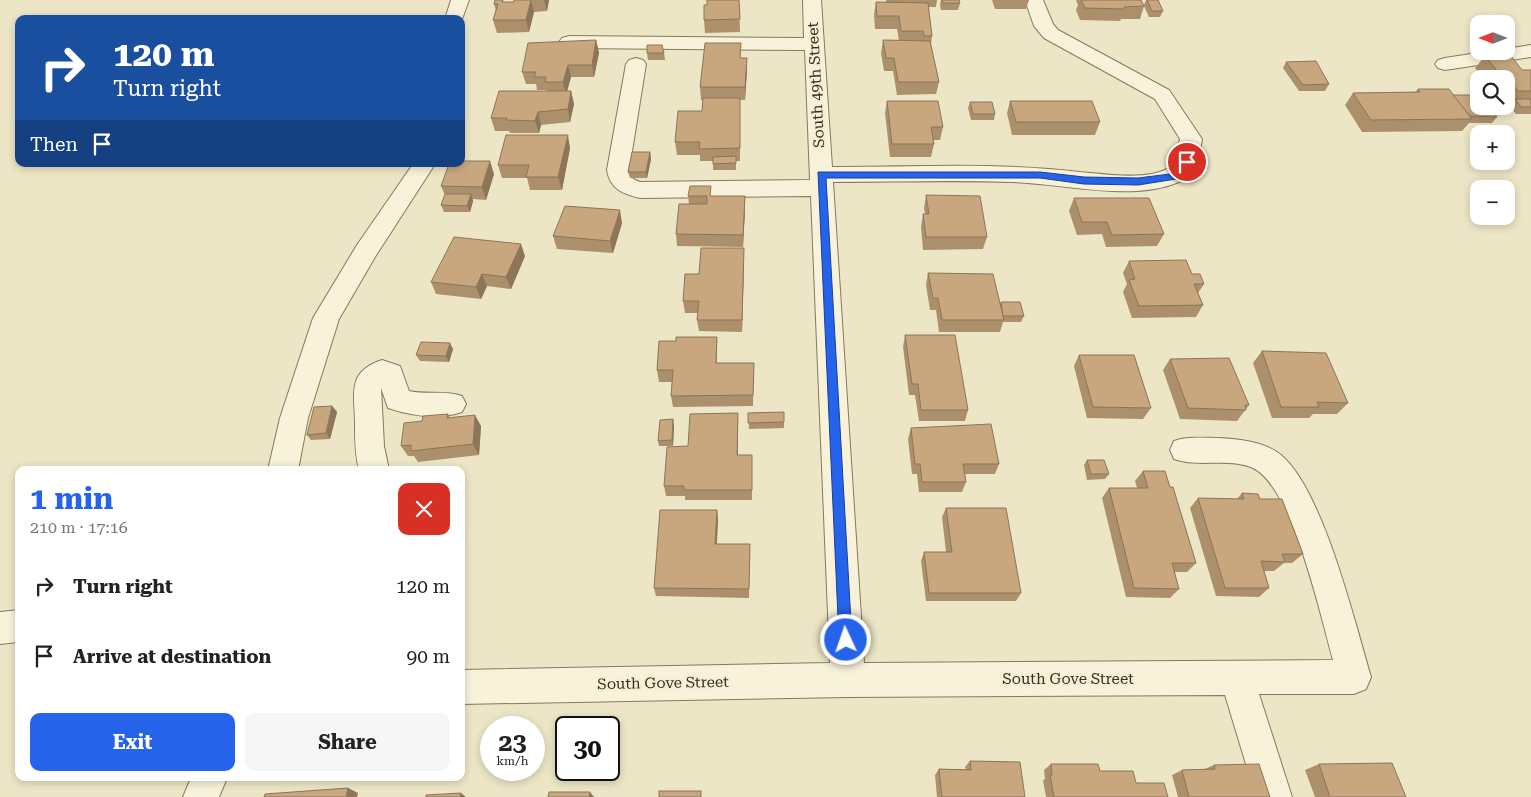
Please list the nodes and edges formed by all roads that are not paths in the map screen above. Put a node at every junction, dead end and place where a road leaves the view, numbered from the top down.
1 (460, 0) edge
2 (812, 0) edge
3 (1034, 0) edge
4 (455, 15) edge
5 (569, 42) edge
6 (814, 44) junction
7 (1531, 51) edge
8 (636, 64) dead end
9 (1445, 64) dead end
10 (422, 167) edge
11 (821, 181) junction
12 (452, 404) dead end
13 (1184, 450) dead end
14 (284, 466) edge
15 (373, 466) edge
16 (15, 626) edge
17 (0, 628) edge
18 (1236, 678) junction
19 (848, 680) junction
20 (465, 688) edge
21 (208, 781) edge
22 (201, 797) edge
23 (1274, 797) edge

1 - 4 street
2 - 6 street, South 49th Street
3 - 11 street
5 - 6 street
6 - 11 street, South 49th Street
7 - 9 street
8 - 11 street
10 - 14 street
11 - 19 street, South 49th Street
12 - 15 street
13 - 18 street, South Gove Street
16 - 17 street
18 - 19 street, South Gove Street
18 - 23 street
19 - 20 street, South Gove Street
21 - 22 street

